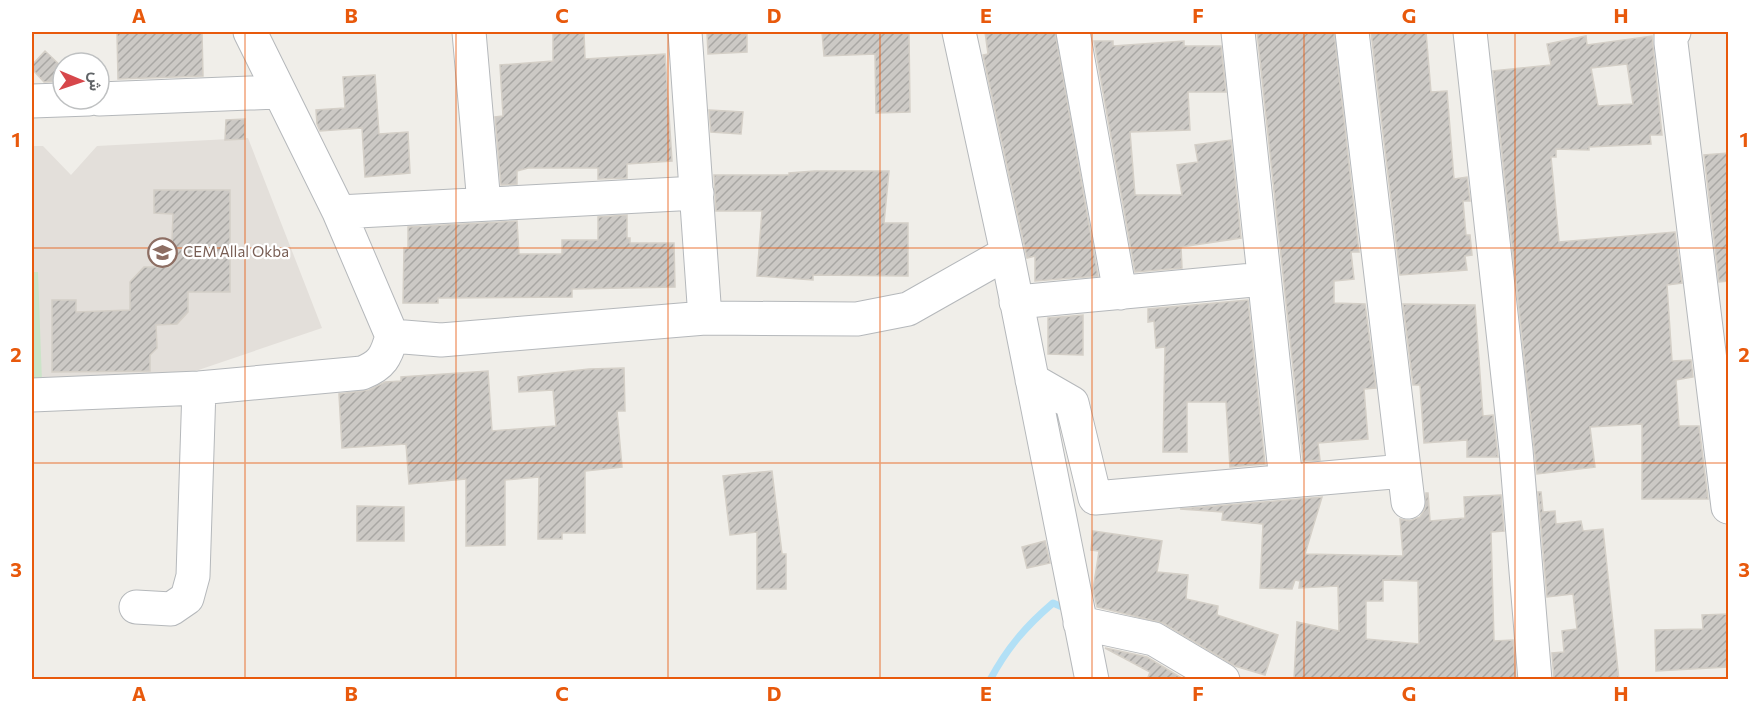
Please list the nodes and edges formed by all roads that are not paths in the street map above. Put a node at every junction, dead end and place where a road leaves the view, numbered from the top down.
1 (250, 32) edge
2 (469, 32) edge
3 (685, 32) edge
4 (959, 32) edge
5 (1073, 32) edge
6 (1238, 32) edge
7 (1352, 32) edge
8 (1470, 32) edge
9 (1674, 32) edge
10 (278, 92) junction
11 (111, 99) edge
12 (51, 100) edge
13 (32, 101) edge
14 (697, 193) junction
15 (484, 204) junction
16 (339, 212) junction
17 (1007, 253) junction
18 (1264, 279) junction
19 (1120, 293) junction
20 (1016, 302) junction
21 (705, 318) junction
22 (392, 336) junction
23 (1032, 380) junction
24 (199, 388) junction
25 (32, 396) edge
26 (1286, 481) junction
27 (1728, 507) edge
28 (136, 608) dead end
29 (1080, 623) junction
30 (1092, 680) edge
31 (1224, 680) edge
32 (1535, 680) edge

1 - 10 street
2 - 15 street
3 - 14 street
4 - 17 street
5 - 19 street
6 - 18 street
7 - 26 street
8 - 32 street
9 - 27 street
10 - 11 street
10 - 16 street
12 - 13 street
14 - 15 street
14 - 21 street
15 - 16 street
16 - 22 street
17 - 20 street
17 - 21 street
18 - 19 street
18 - 26 street
19 - 20 street
20 - 23 street
21 - 22 street
22 - 24 street
23 - 26 street
23 - 29 street
24 - 25 street
24 - 28 street
29 - 30 street
29 - 31 street

